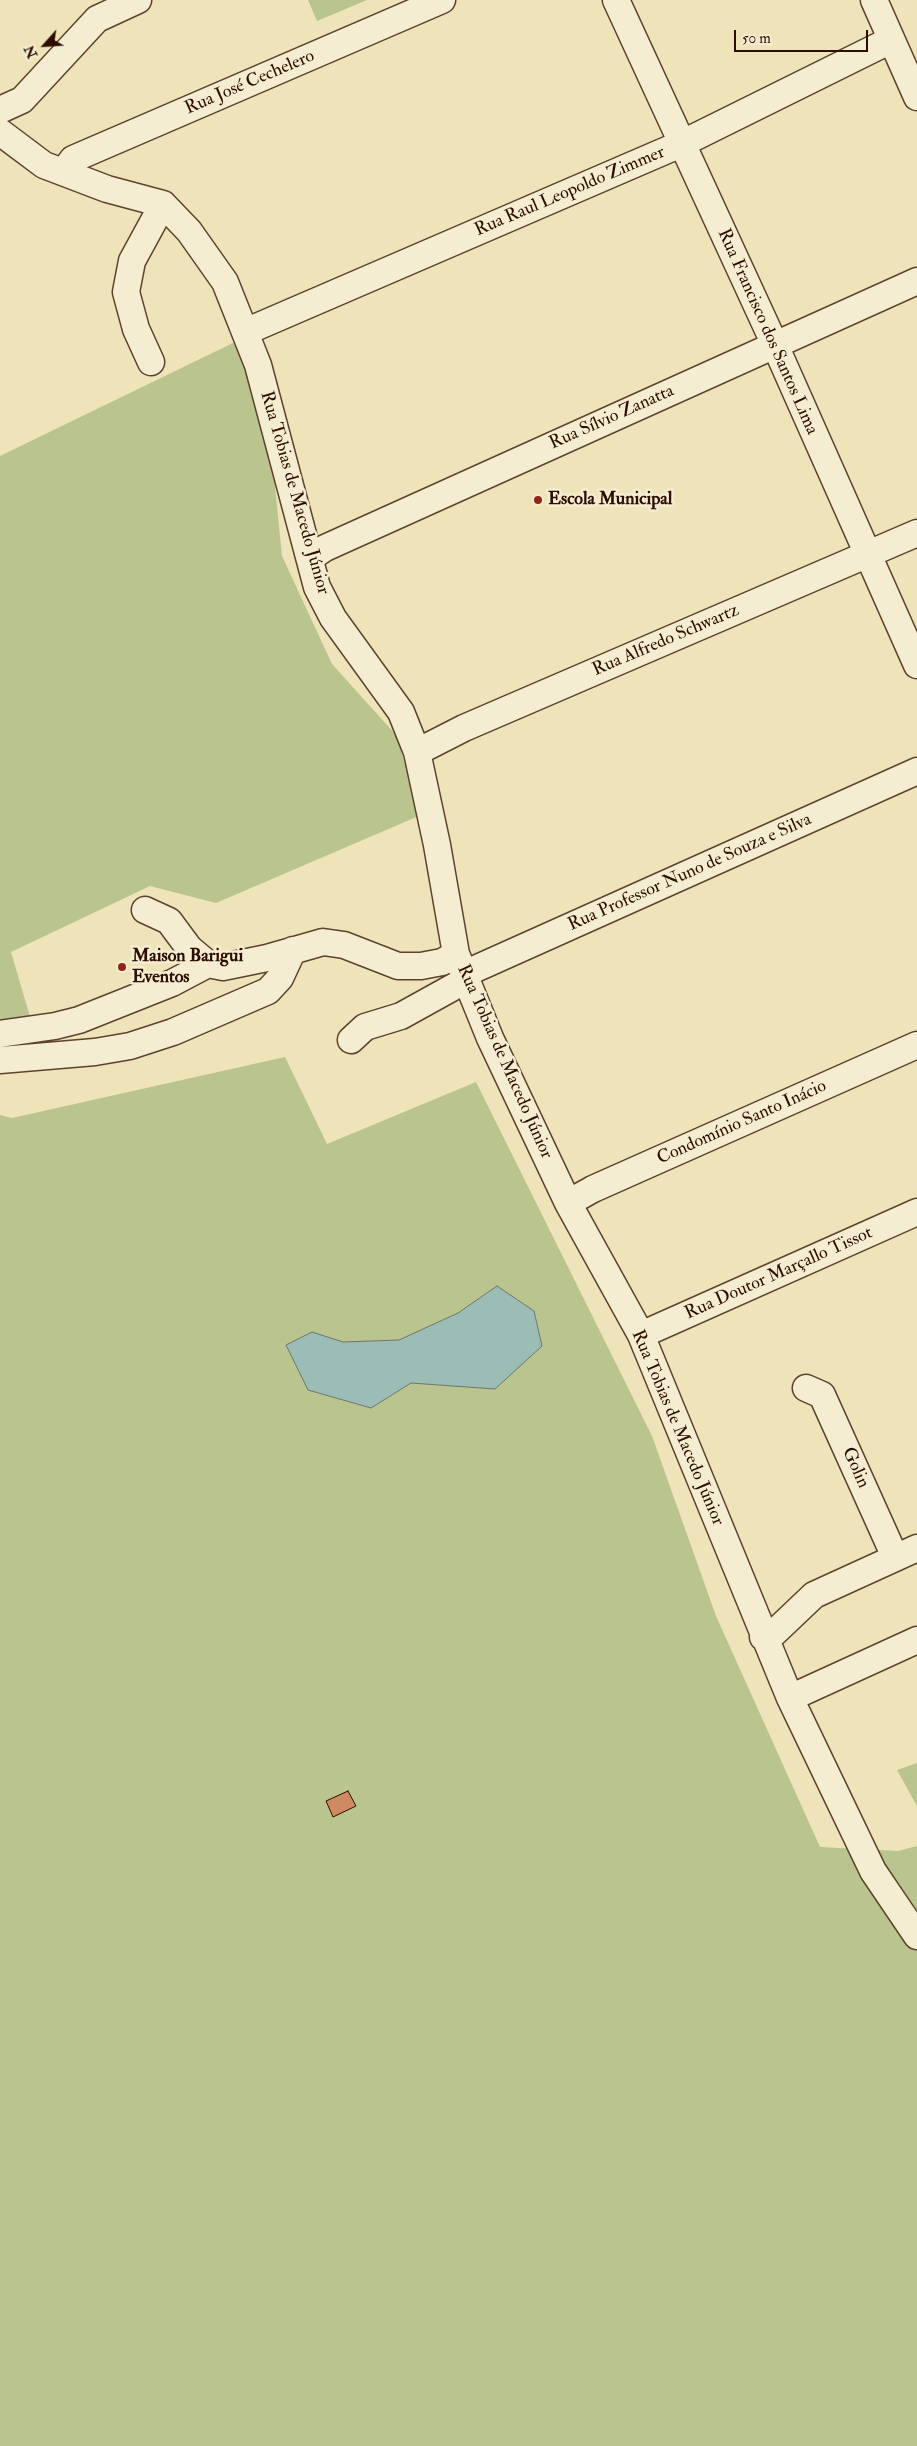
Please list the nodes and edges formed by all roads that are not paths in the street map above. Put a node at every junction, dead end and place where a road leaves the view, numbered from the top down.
1 (138, 0) edge
2 (442, 0) edge
3 (616, 0) edge
4 (874, 0) edge
5 (891, 40) junction
6 (917, 97) edge
7 (11, 105) edge
8 (0, 132) edge
9 (681, 144) junction
10 (22, 149) junction
11 (63, 172) junction
12 (163, 204) junction
13 (917, 281) edge
14 (245, 332) junction
15 (775, 345) junction
16 (151, 362) dead end
17 (917, 533) edge
18 (866, 555) junction
19 (310, 558) junction
20 (917, 665) edge
21 (417, 752) junction
22 (917, 771) edge
23 (146, 910) dead end
24 (294, 950) junction
25 (208, 964) junction
26 (462, 969) junction
27 (0, 1034) edge
28 (351, 1040) dead end
29 (917, 1045) edge
30 (0, 1060) edge
31 (568, 1203) junction
32 (917, 1212) edge
33 (641, 1336) junction
34 (806, 1388) dead end
35 (906, 1552) edge
36 (763, 1637) junction
37 (917, 1640) edge
38 (790, 1698) junction
39 (917, 1936) edge

1 - 7 street
2 - 11 street, Rua José Cechelero
3 - 9 street, Rua Francisco dos Santos Lima
4 - 5 street
5 - 6 street
5 - 9 street, Rua Raul Leopoldo Zimmer
7 - 10 street
8 - 10 street
9 - 14 street, Rua Raul Leopoldo Zimmer
9 - 15 street, Rua Francisco dos Santos Lima
10 - 11 street
11 - 12 street
12 - 14 street, Rua Tobias de Macedo Júnior
12 - 16 street
13 - 15 street, Rua Sílvio Zanatta
14 - 19 street, Rua Tobias de Macedo Júnior
15 - 18 street, Rua Francisco dos Santos Lima
15 - 19 street, Rua Sílvio Zanatta
17 - 18 street, Rua Alfredo Schwartz
18 - 20 street, Rua Francisco dos Santos Lima
18 - 21 street, Rua Alfredo Schwartz
19 - 21 street, Rua Tobias de Macedo Júnior
21 - 26 street, Rua Tobias de Macedo Júnior
22 - 26 street, Rua Professor Nuno de Souza e Silva
23 - 25 street
24 - 25 street
24 - 26 street
24 - 30 street
25 - 27 street
26 - 28 street
26 - 31 street, Rua Tobias de Macedo Júnior
29 - 31 street, Condomínio Santo Inácio
31 - 33 street, Rua Tobias de Macedo Júnior
32 - 33 street, Rua Doutor Marçallo Tissot
33 - 36 street, Rua Tobias de Macedo Júnior
34 - 35 street, Golin
35 - 36 street
36 - 38 street, Rua Tobias de Macedo Júnior
37 - 38 street
38 - 39 street, Rua Tobias de Macedo Júnior

